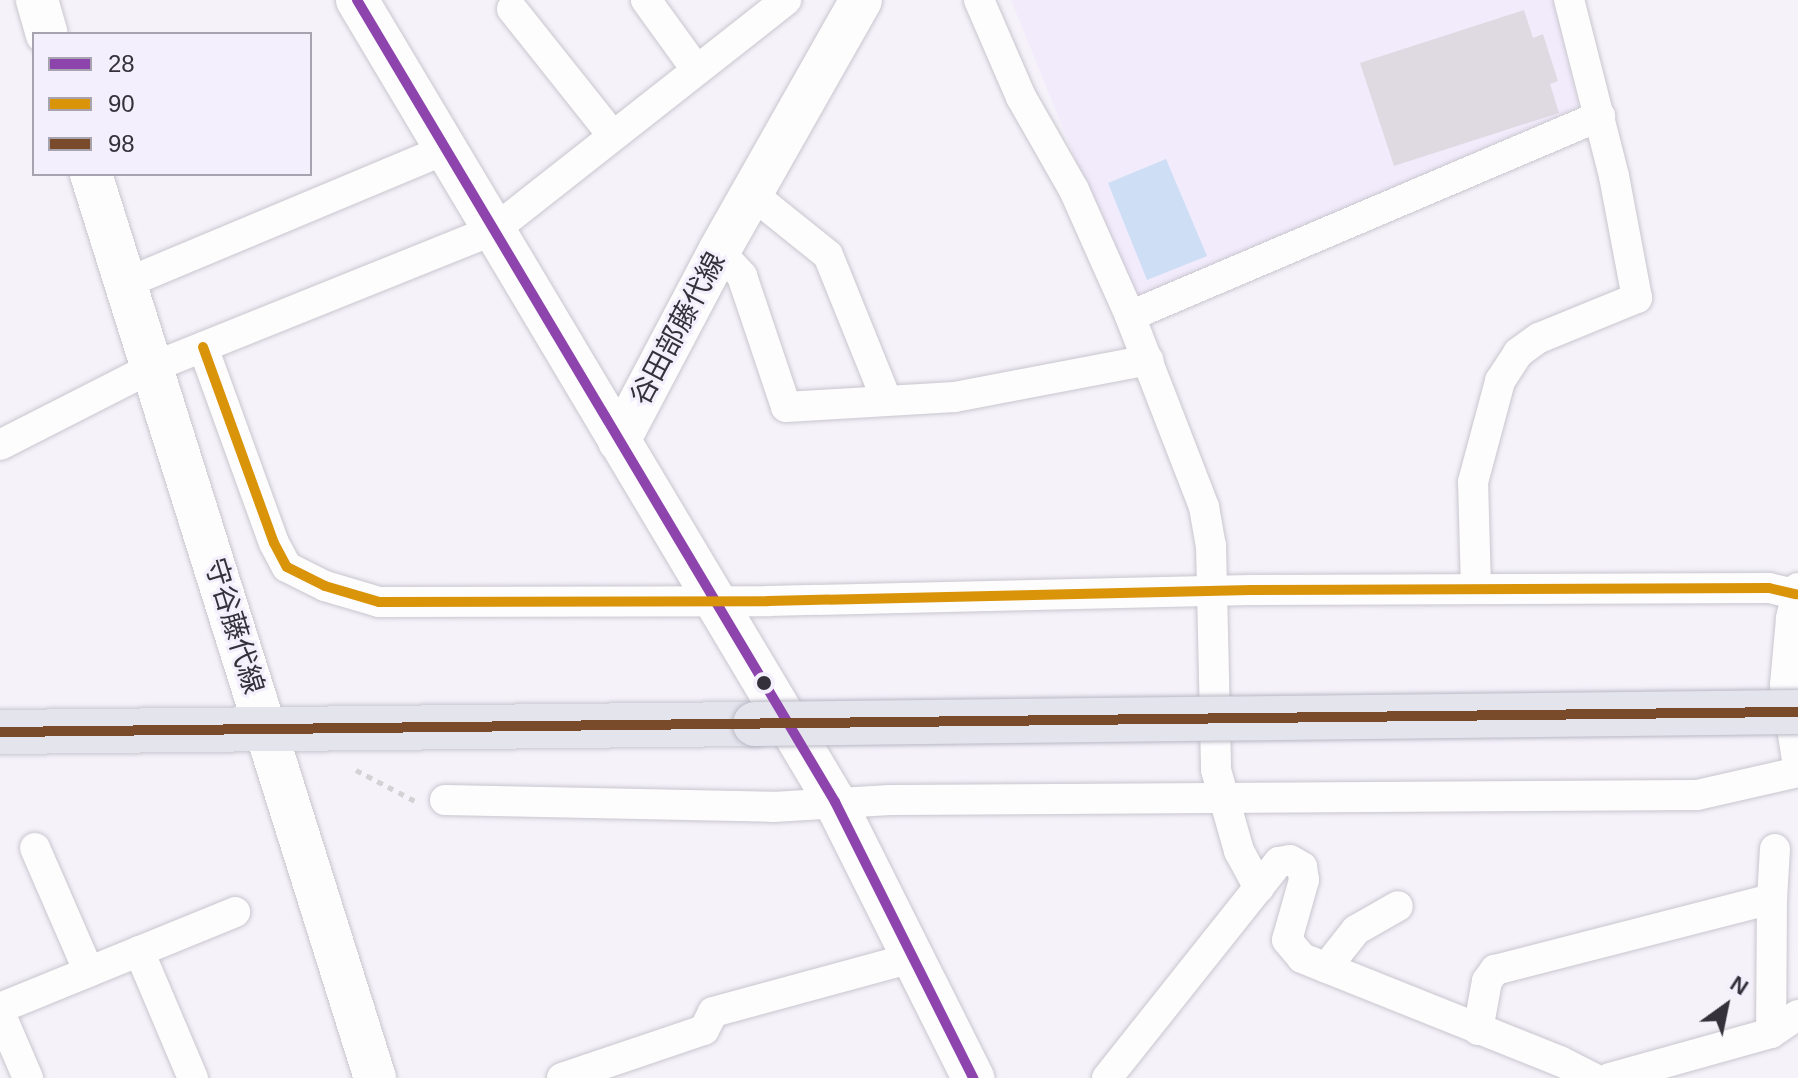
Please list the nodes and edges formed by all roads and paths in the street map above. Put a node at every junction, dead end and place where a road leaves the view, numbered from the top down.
1 (37, 0) edge
2 (357, 0) edge
3 (646, 0) edge
4 (861, 0) edge
5 (979, 0) edge
6 (1569, 0) edge
7 (773, 4) edge
8 (512, 9) dead end
9 (46, 32) edge
10 (696, 69) junction
11 (1600, 116) junction
12 (613, 136) junction
13 (446, 149) junction
14 (92, 176) edge
15 (752, 194) junction
16 (494, 230) junction
17 (719, 251) junction
18 (126, 283) junction
19 (1130, 316) junction
20 (203, 347) junction
21 (1149, 360) junction
22 (153, 367) junction
23 (887, 401) junction
24 (619, 441) junction
25 (0, 445) edge
26 (1476, 588) junction
27 (1212, 590) junction
28 (1797, 591) edge
29 (715, 602) junction
30 (1798, 712) edge
31 (266, 728) junction
32 (0, 732) edge
33 (1798, 766) edge
34 (356, 770) dead end
35 (1798, 772) edge
36 (1224, 799) junction
37 (835, 802) junction
38 (434, 803) joint
39 (35, 848) dead end
40 (1775, 849) dead end
41 (1259, 888) junction
42 (1772, 899) junction
43 (1398, 906) dead end
44 (235, 912) dead end
45 (139, 951) junction
46 (915, 957) junction
47 (1326, 968) junction
48 (89, 972) junction
49 (0, 1011) edge
50 (1798, 1015) edge
51 (1478, 1030) junction
52 (1771, 1033) junction
53 (28, 1078) edge
54 (193, 1078) edge
55 (375, 1078) edge
56 (562, 1078) edge
57 (973, 1078) edge
58 (1107, 1078) edge
59 (1593, 1078) edge
60 (1610, 1078) edge

1 - 9 main road
2 - 13 main road
3 - 10 street
4 - 15 main road, 谷田部藤代線
5 - 19 street
6 - 11 street
7 - 10 street
8 - 12 street
10 - 12 street
11 - 19 street
11 - 26 street
12 - 16 street
13 - 16 main road
13 - 18 street
14 - 18 main road, 守谷藤代線
15 - 17 main road, 谷田部藤代線
15 - 23 street
16 - 20 street
16 - 24 main road
17 - 23 street
17 - 24 main road, 谷田部藤代線
18 - 22 main road, 守谷藤代線
19 - 21 street
20 - 22 street
20 - 29 street
21 - 23 street
21 - 27 street
22 - 25 street
22 - 31 main road, 守谷藤代線
24 - 29 main road
26 - 27 street
26 - 28 street
27 - 29 street
27 - 36 street
28 - 33 street
29 - 37 main road
30 - 31 highway, bridge
31 - 32 highway
31 - 55 main road, 守谷藤代線
34 - 38 path
35 - 36 street
36 - 37 street
36 - 41 street
37 - 38 street
37 - 46 main road
39 - 48 street
40 - 42 street
41 - 47 street
41 - 58 street
42 - 51 street
42 - 52 street
43 - 47 street
44 - 45 street
45 - 48 street
45 - 54 street
46 - 56 street
46 - 57 main road
47 - 51 street
48 - 49 street
49 - 53 street
50 - 52 street
51 - 59 street
52 - 60 street

